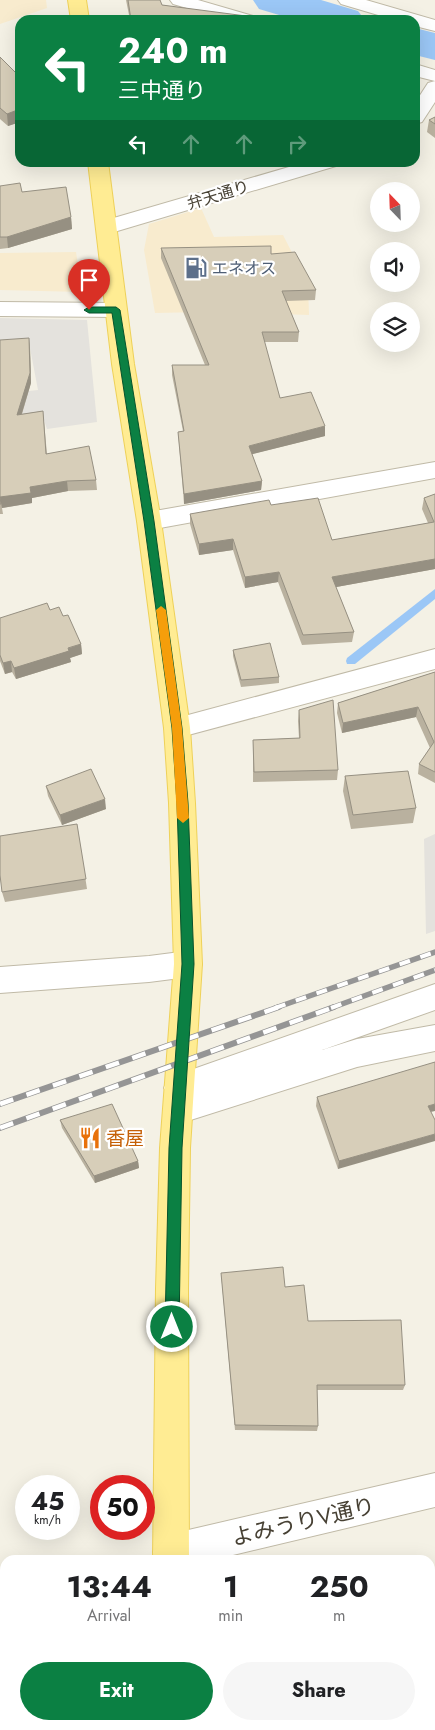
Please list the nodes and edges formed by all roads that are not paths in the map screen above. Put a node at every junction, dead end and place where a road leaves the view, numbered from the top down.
1 (77, 0) edge
2 (179, 0) edge
3 (347, 0) edge
4 (79, 15) edge
5 (230, 15) edge
6 (398, 15) edge
7 (420, 22) edge
8 (435, 26) edge
9 (420, 72) edge
10 (435, 76) edge
11 (435, 87) edge
12 (420, 110) edge
13 (99, 167) edge
14 (313, 167) edge
15 (107, 227) junction
16 (0, 309) edge
17 (116, 310) junction
18 (435, 470) edge
19 (149, 521) junction
20 (435, 659) edge
21 (177, 728) junction
22 (188, 964) junction
23 (0, 980) edge
24 (435, 997) edge
25 (435, 1038) edge
26 (178, 1099) junction
27 (435, 1490) edge
28 (171, 1555) edge
29 (175, 1555) edge

1 - 4 main road
2 - 5 street
3 - 6 street
7 - 8 street
9 - 10 street
11 - 12 street
13 - 15 main road
14 - 15 street, 弁天通り
15 - 17 main road
16 - 17 street
17 - 19 main road
18 - 19 street
19 - 21 main road
20 - 21 street
21 - 22 main road
22 - 23 street
22 - 26 main road
24 - 26 street
25 - 26 street
26 - 28 main road
27 - 29 street, よみうりV通り

